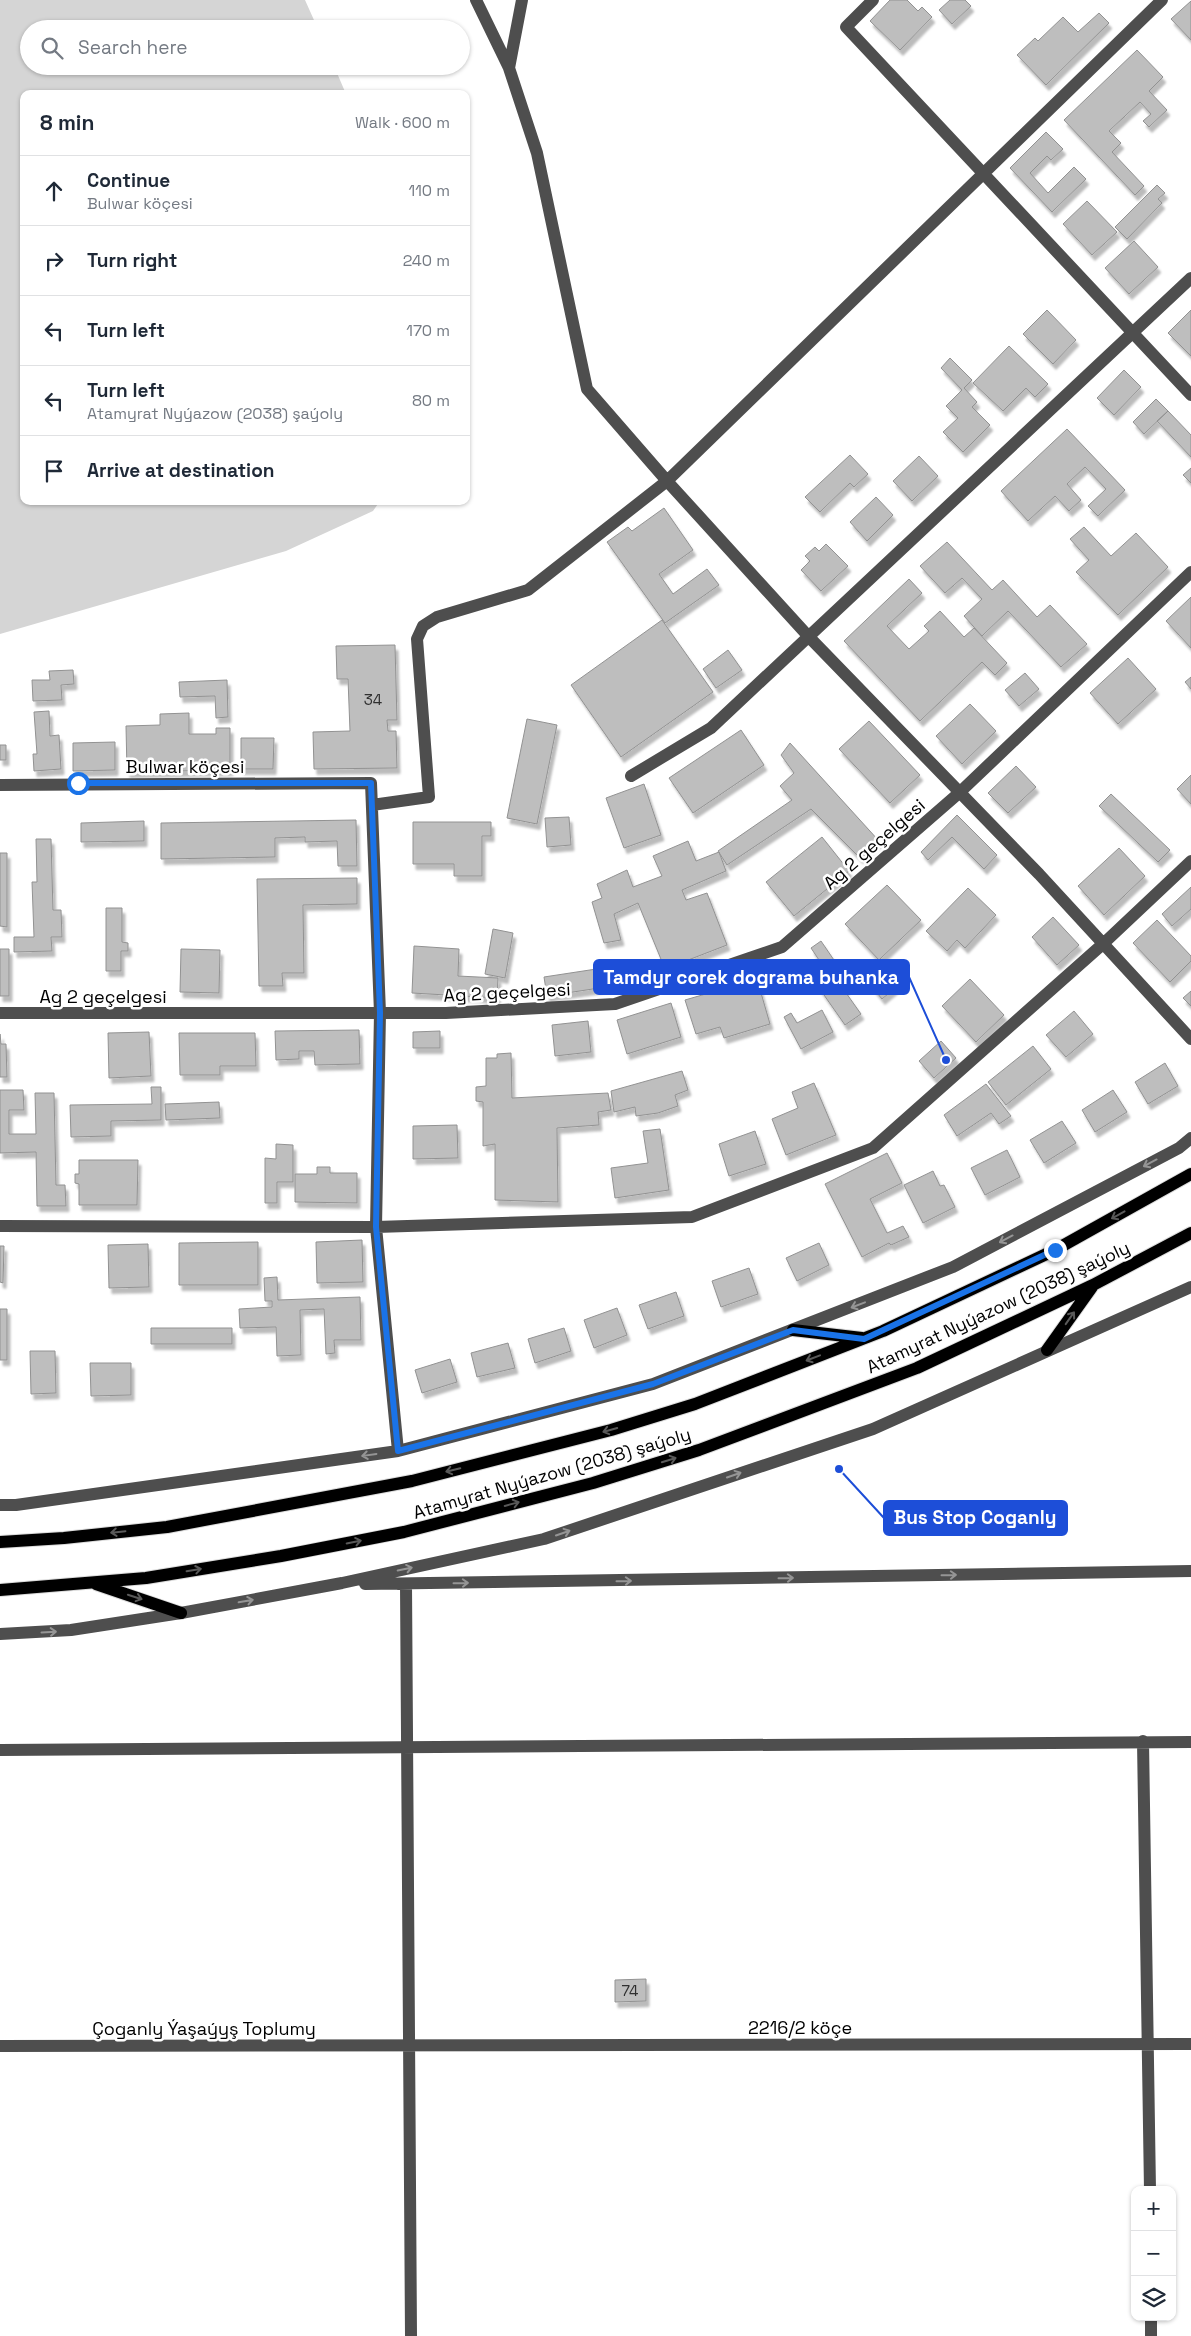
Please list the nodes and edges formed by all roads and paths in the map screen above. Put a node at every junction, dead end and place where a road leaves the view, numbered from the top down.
1 (476, 0) edge
2 (522, 0) edge
3 (873, 0) edge
4 (1162, 0) edge
5 (509, 68) junction
6 (983, 172) junction
7 (1191, 278) edge
8 (1133, 333) junction
9 (1191, 395) edge
10 (667, 482) junction
11 (1191, 572) edge
12 (809, 637) junction
13 (631, 776) dead end
14 (0, 785) edge
15 (959, 793) junction
16 (372, 805) junction
17 (1191, 861) edge
18 (1104, 943) junction
19 (380, 1013) junction
20 (0, 1014) edge
21 (1191, 1039) edge
22 (1191, 1138) edge
23 (1191, 1174) edge
24 (0, 1226) edge
25 (376, 1227) junction
26 (1191, 1233) edge
27 (1093, 1285) junction
28 (1191, 1287) edge
29 (793, 1330) junction
30 (864, 1339) junction
31 (1047, 1350) junction
32 (398, 1451) junction
33 (0, 1505) edge
34 (0, 1542) edge
35 (1191, 1571) edge
36 (89, 1582) junction
37 (348, 1582) junction
38 (406, 1584) junction
39 (0, 1590) edge
40 (181, 1613) junction
41 (0, 1634) edge
42 (1144, 1741) junction
43 (1191, 1742) edge
44 (407, 1746) junction
45 (0, 1750) edge
46 (1148, 2044) junction
47 (1191, 2044) edge
48 (408, 2045) junction
49 (0, 2046) edge
50 (1150, 2186) edge
51 (1151, 2321) edge
52 (410, 2336) edge
53 (1152, 2336) edge

1 - 5 street
2 - 5 street
3 - 6 street
4 - 6 street
5 - 10 street
6 - 8 street
6 - 10 street
7 - 8 street
8 - 9 street
8 - 12 street
10 - 12 street
10 - 16 street
11 - 15 street, Ag 2 geçelgesi
12 - 13 street
12 - 15 street
14 - 16 street, Bulwar köçesi
15 - 18 street
15 - 19 street, Ag 2 geçelgesi
16 - 19 street
17 - 18 street
18 - 21 street
18 - 25 street
19 - 20 street, Ag 2 geçelgesi
19 - 25 street
22 -> 29 street
23 -> 30 main road, Atamyrat Nyýazow (2038) şaýoly
24 - 25 street
25 - 32 street
26 - 27 main road, Atamyrat Nyýazow (2038) şaýoly
31 -> 27 main road
36 -> 27 main road, Atamyrat Nyýazow (2038) şaýoly
28 - 31 street
29 - 30 main road
29 - 32 street
30 -> 34 main road, Atamyrat Nyýazow (2038) şaýoly
37 -> 31 street
32 -> 33 street
38 -> 35 street
36 - 39 main road, Atamyrat Nyýazow (2038) şaýoly
36 -> 40 main road
37 - 38 street
40 -> 37 street
38 - 44 street
41 -> 40 street
42 - 43 street
42 - 44 street
42 - 46 street
44 - 45 street
44 - 48 street
46 - 47 street, 2216/2 köçe
46 - 48 street, 2216/2 köçe
46 - 50 street
48 - 49 street, Çoganly Ýaşaýyş Toplumy
48 - 52 street
51 - 53 street

